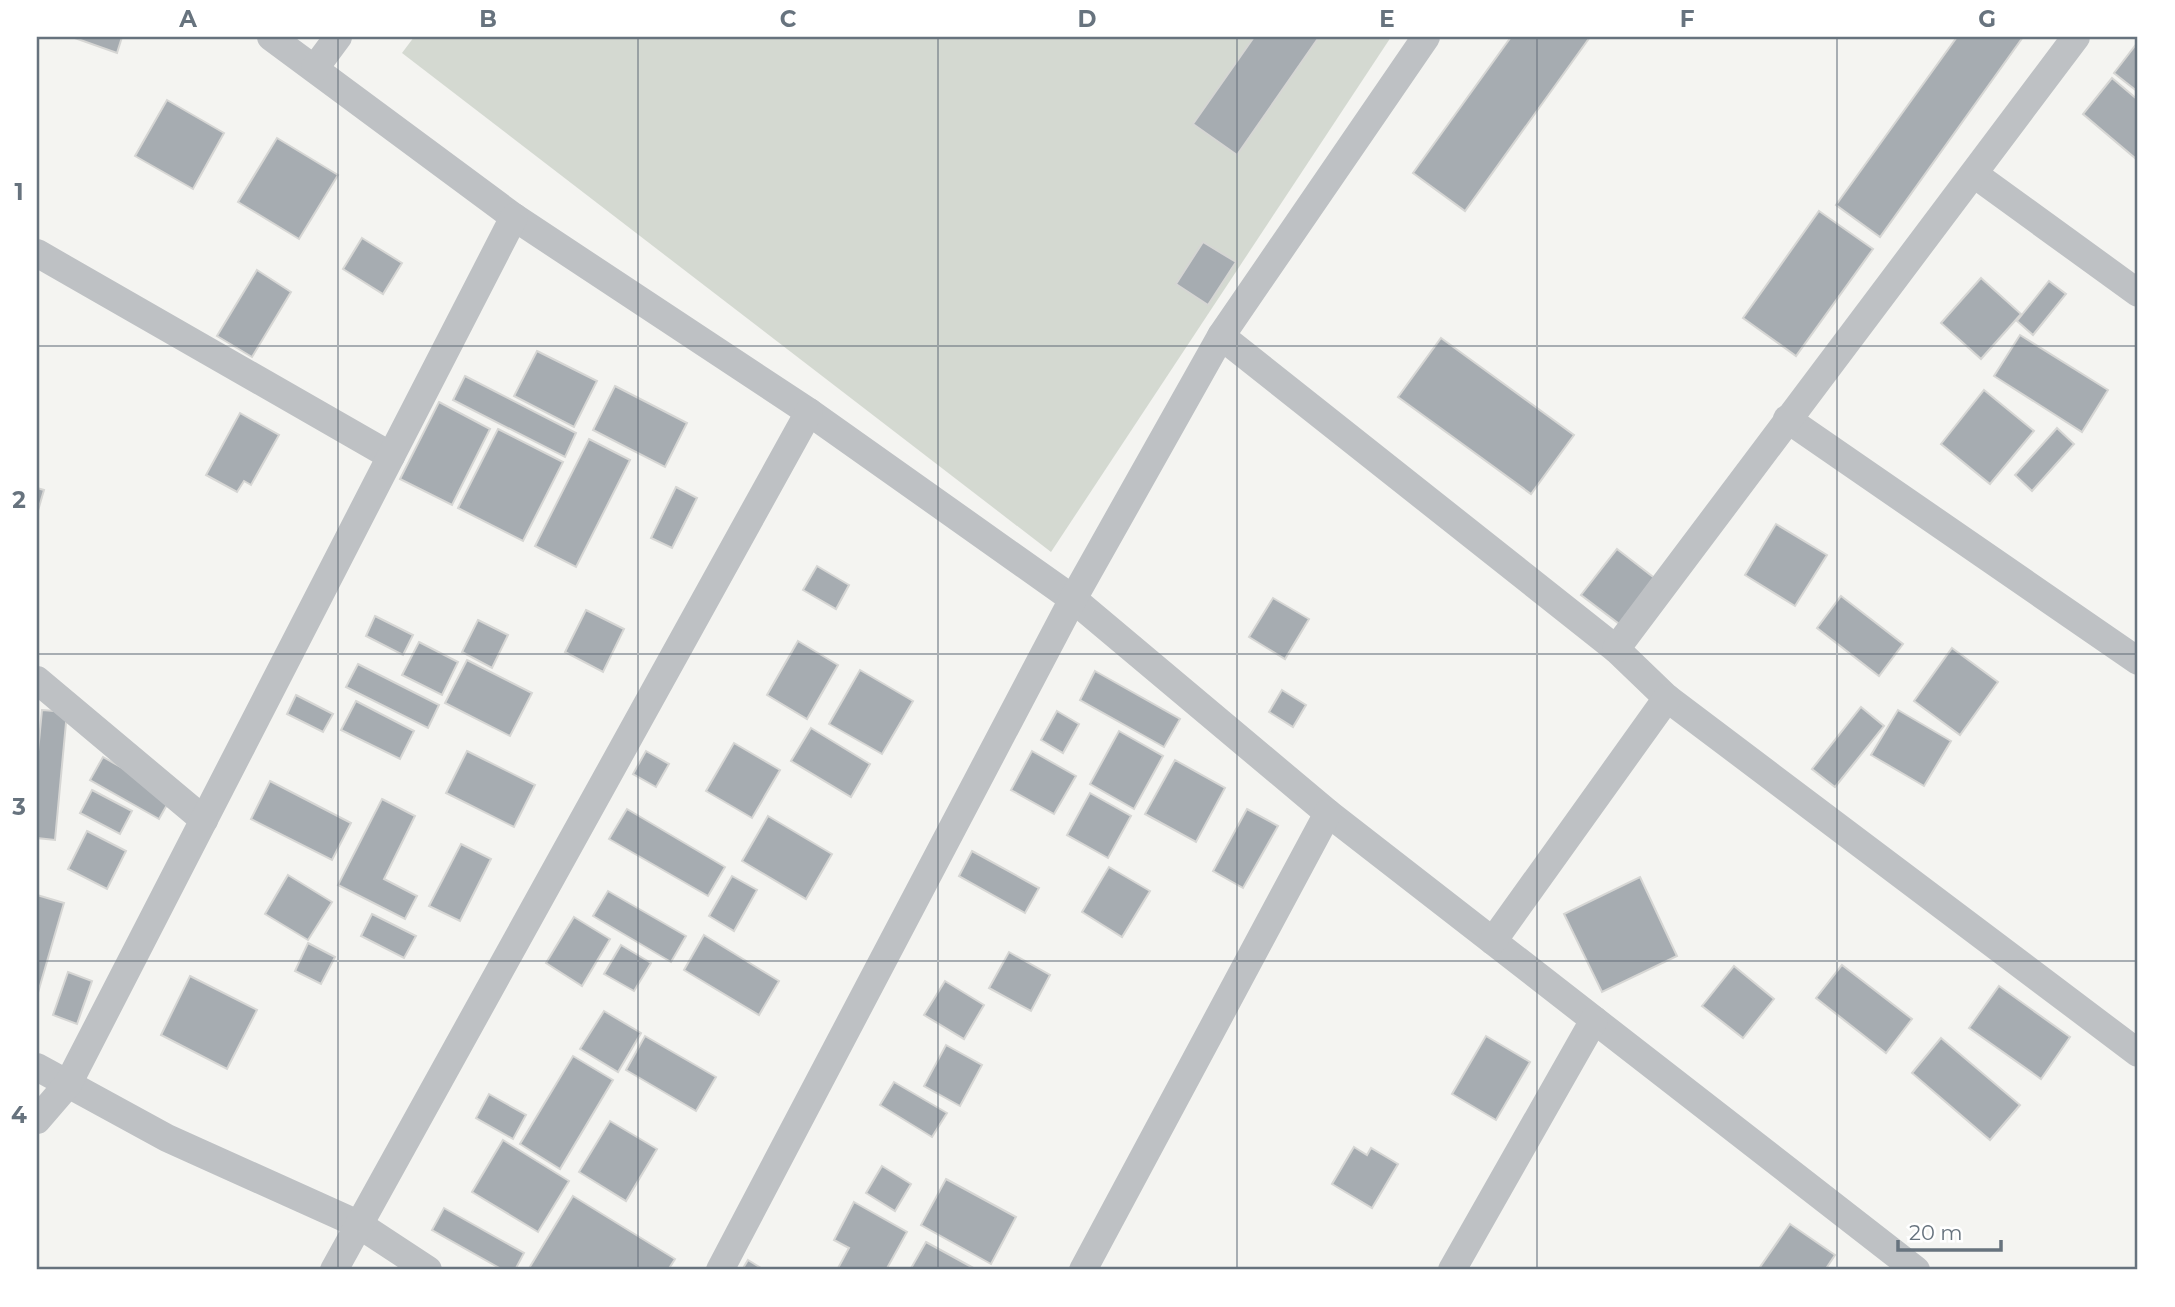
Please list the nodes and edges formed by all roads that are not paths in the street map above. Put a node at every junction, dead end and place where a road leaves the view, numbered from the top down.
1 (271, 37) edge
2 (338, 37) edge
3 (1426, 37) edge
4 (2076, 37) edge
5 (314, 68) junction
6 (1974, 174) junction
7 (514, 217) junction
8 (37, 253) edge
9 (2138, 293) edge
10 (1220, 336) junction
11 (809, 412) junction
12 (1787, 419) junction
13 (391, 456) junction
14 (1073, 599) junction
15 (1616, 649) junction
16 (2138, 661) edge
17 (37, 681) edge
18 (1667, 698) junction
19 (1328, 813) junction
20 (204, 820) junction
21 (1493, 941) junction
22 (1594, 1020) junction
23 (2138, 1053) edge
24 (37, 1067) edge
25 (68, 1084) junction
26 (37, 1119) edge
27 (358, 1224) junction
28 (334, 1270) edge
29 (428, 1270) edge
30 (720, 1270) edge
31 (1083, 1270) edge
32 (1452, 1270) edge
33 (1916, 1270) edge

1 - 5 street
2 - 5 street
3 - 10 street
4 - 6 street
5 - 7 street
6 - 9 street
6 - 12 street
7 - 11 street
7 - 13 street
8 - 13 street
10 - 14 street
10 - 15 street
11 - 14 street
11 - 27 street
12 - 15 street
12 - 16 street
13 - 20 street
14 - 19 street
14 - 30 street
15 - 18 street
17 - 20 street
18 - 21 street
18 - 23 street
19 - 21 street
19 - 31 street
20 - 25 street
21 - 22 street
22 - 32 street
22 - 33 street
24 - 25 street
25 - 26 street
25 - 27 street
27 - 28 street
27 - 29 street

